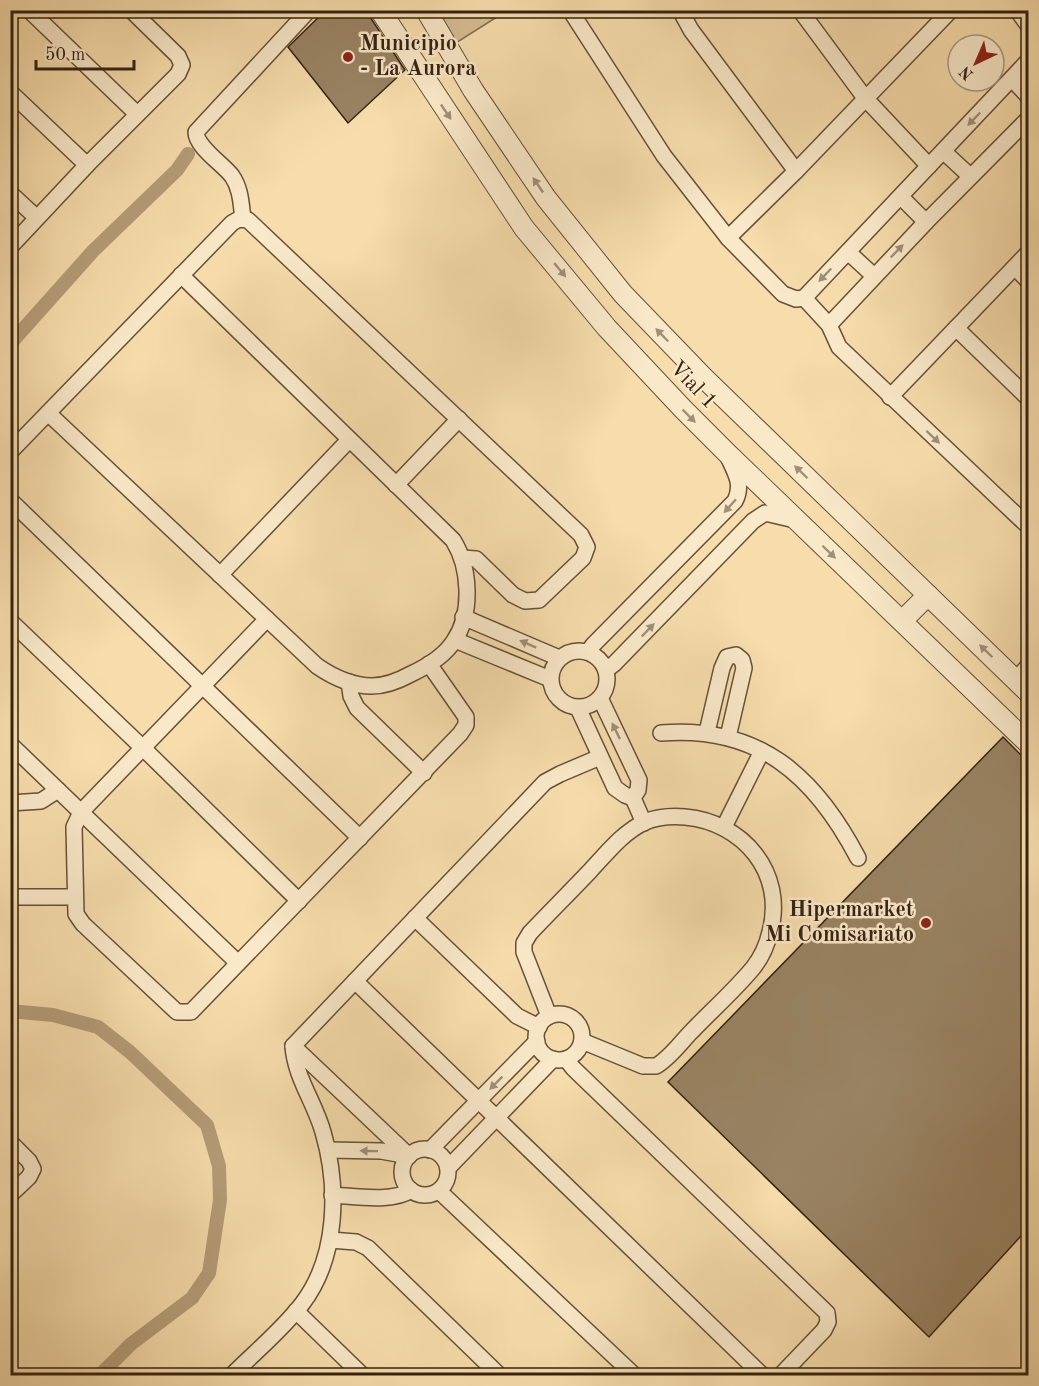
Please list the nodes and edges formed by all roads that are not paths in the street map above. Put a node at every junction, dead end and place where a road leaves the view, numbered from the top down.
1 (29, 10) edge
2 (131, 10) edge
3 (309, 10) edge
4 (380, 10) edge
5 (426, 10) edge
6 (570, 10) edge
7 (680, 10) edge
8 (800, 10) edge
9 (951, 10) edge
10 (1017, 10) edge
11 (1029, 25) edge
12 (1029, 61) edge
13 (1012, 79) junction
14 (10, 92) edge
15 (1029, 96) edge
16 (865, 98) junction
17 (137, 114) junction
18 (1029, 118) edge
19 (943, 151) junction
20 (87, 165) junction
21 (929, 165) junction
22 (796, 171) junction
23 (970, 176) junction
24 (10, 193) edge
25 (901, 197) junction
26 (37, 218) junction
27 (243, 219) junction
28 (926, 222) junction
29 (728, 238) junction
30 (10, 247) edge
31 (848, 252) junction
32 (1029, 253) edge
33 (1015, 267) junction
34 (181, 275) junction
35 (874, 276) junction
36 (1029, 280) edge
37 (804, 298) junction
38 (829, 325) junction
39 (956, 328) junction
40 (890, 397) junction
41 (1029, 398) edge
42 (48, 413) junction
43 (459, 419) junction
44 (350, 440) junction
45 (10, 452) edge
46 (727, 453) junction
47 (396, 485) junction
48 (10, 500) edge
49 (796, 520) junction
50 (1029, 526) edge
51 (462, 558) junction
52 (220, 575) junction
53 (928, 594) junction
54 (463, 617) junction
55 (267, 619) junction
56 (10, 621) edge
57 (902, 621) junction
58 (455, 640) junction
59 (588, 652) junction
60 (559, 658) junction
61 (429, 664) junction
62 (606, 670) junction
63 (550, 679) junction
64 (1024, 679) edge
65 (349, 682) junction
66 (203, 686) junction
67 (600, 698) junction
68 (578, 708) junction
69 (707, 732) junction
70 (661, 733) dead end
71 (728, 737) junction
72 (1029, 743) edge
73 (10, 744) edge
74 (143, 748) junction
75 (762, 751) junction
76 (600, 757) junction
77 (424, 773) junction
78 (58, 790) junction
79 (633, 798) junction
80 (10, 803) edge
81 (81, 812) junction
82 (644, 823) junction
83 (724, 827) junction
84 (360, 838) junction
85 (858, 858) dead end
86 (10, 897) edge
87 (74, 897) junction
88 (299, 901) junction
89 (414, 918) junction
90 (238, 963) junction
91 (355, 981) junction
92 (542, 1028) junction
93 (582, 1041) junction
94 (294, 1046) junction
95 (559, 1059) junction
96 (478, 1101) junction
97 (497, 1119) junction
98 (10, 1142) edge
99 (328, 1150) junction
100 (430, 1150) junction
101 (409, 1156) junction
102 (448, 1168) junction
103 (411, 1190) junction
104 (439, 1191) junction
105 (10, 1195) edge
106 (332, 1195) junction
107 (330, 1240) junction
108 (296, 1311) junction
109 (232, 1375) edge
110 (363, 1376) edge
111 (500, 1376) edge
112 (635, 1376) edge
113 (763, 1376) edge
114 (780, 1376) edge

1 - 17 street
2 - 17 street
3 - 27 street
4 -> 46 street, Vial 1
53 -> 5 street, Vial 1
6 - 29 street
7 - 22 street
8 - 16 street
9 - 16 street
10 - 11 street
12 - 13 street
13 - 15 street
13 -> 19 street
14 - 20 street
16 - 21 street
16 - 22 street
17 - 20 street
18 - 23 street
19 - 21 street
19 - 23 street
20 - 26 street
21 - 25 street
22 - 29 street
23 - 28 street
24 - 26 street
25 - 28 street
25 - 31 street
26 - 30 street
27 - 34 street
27 - 43 street
35 -> 28 street
29 - 37 street
31 - 35 street
31 -> 37 street
32 - 33 street
33 - 36 street
33 - 39 street
34 - 42 street
34 - 44 street
35 - 38 street
37 - 38 street
38 - 40 street
39 - 40 street
39 - 41 street
40 -> 50 street
42 - 45 street
42 - 52 street
43 - 47 street
43 - 51 street
44 - 47 street
44 - 52 street
46 - 49 street, Vial 1
46 -> 59 street
47 - 51 street
48 - 66 street
49 -> 57 street, Vial 1
62 -> 49 street
51 - 54 street
52 - 55 street
53 - 57 street
64 -> 53 street, Vial 1
54 - 58 street
60 -> 54 street
55 - 65 street
55 - 66 street
56 - 74 street
57 - 72 street, Vial 1
58 - 61 street
58 - 63 street
59 - 60 street
59 - 62 street
60 - 63 street
61 - 65 street
61 - 77 street
62 - 67 street
63 - 68 street
65 - 77 street
66 - 74 street
66 - 84 street
67 - 68 street
79 -> 67 street
68 - 76 street
69 - 70 street
69 - 71 street
69 - 71 street
71 - 75 street
73 - 78 street
74 - 81 street
74 - 88 street
75 - 83 street
75 - 85 street
76 - 79 street
76 - 89 street
77 - 84 street
78 - 80 street
78 - 81 street
79 - 82 street
81 - 87 street
81 - 90 street
82 - 83 street
82 - 92 street
83 - 93 street
84 - 88 street
86 - 87 street
87 - 90 street
88 - 90 street
89 - 91 street
89 - 92 street
91 - 94 street
91 - 96 street
92 - 93 street
92 - 95 street
92 -> 96 street
93 - 95 street
94 - 99 street
94 - 101 street
95 - 97 street
95 - 114 street
96 - 97 street
96 - 100 street
97 - 102 street
97 - 113 street
98 - 105 street
101 -> 99 street
99 - 106 street
100 - 101 street
100 - 102 street
101 - 103 street
102 - 104 street
103 - 104 street
103 - 106 street
104 - 112 street
106 - 107 street
107 - 108 street
107 - 111 street
108 - 109 street
108 - 110 street

